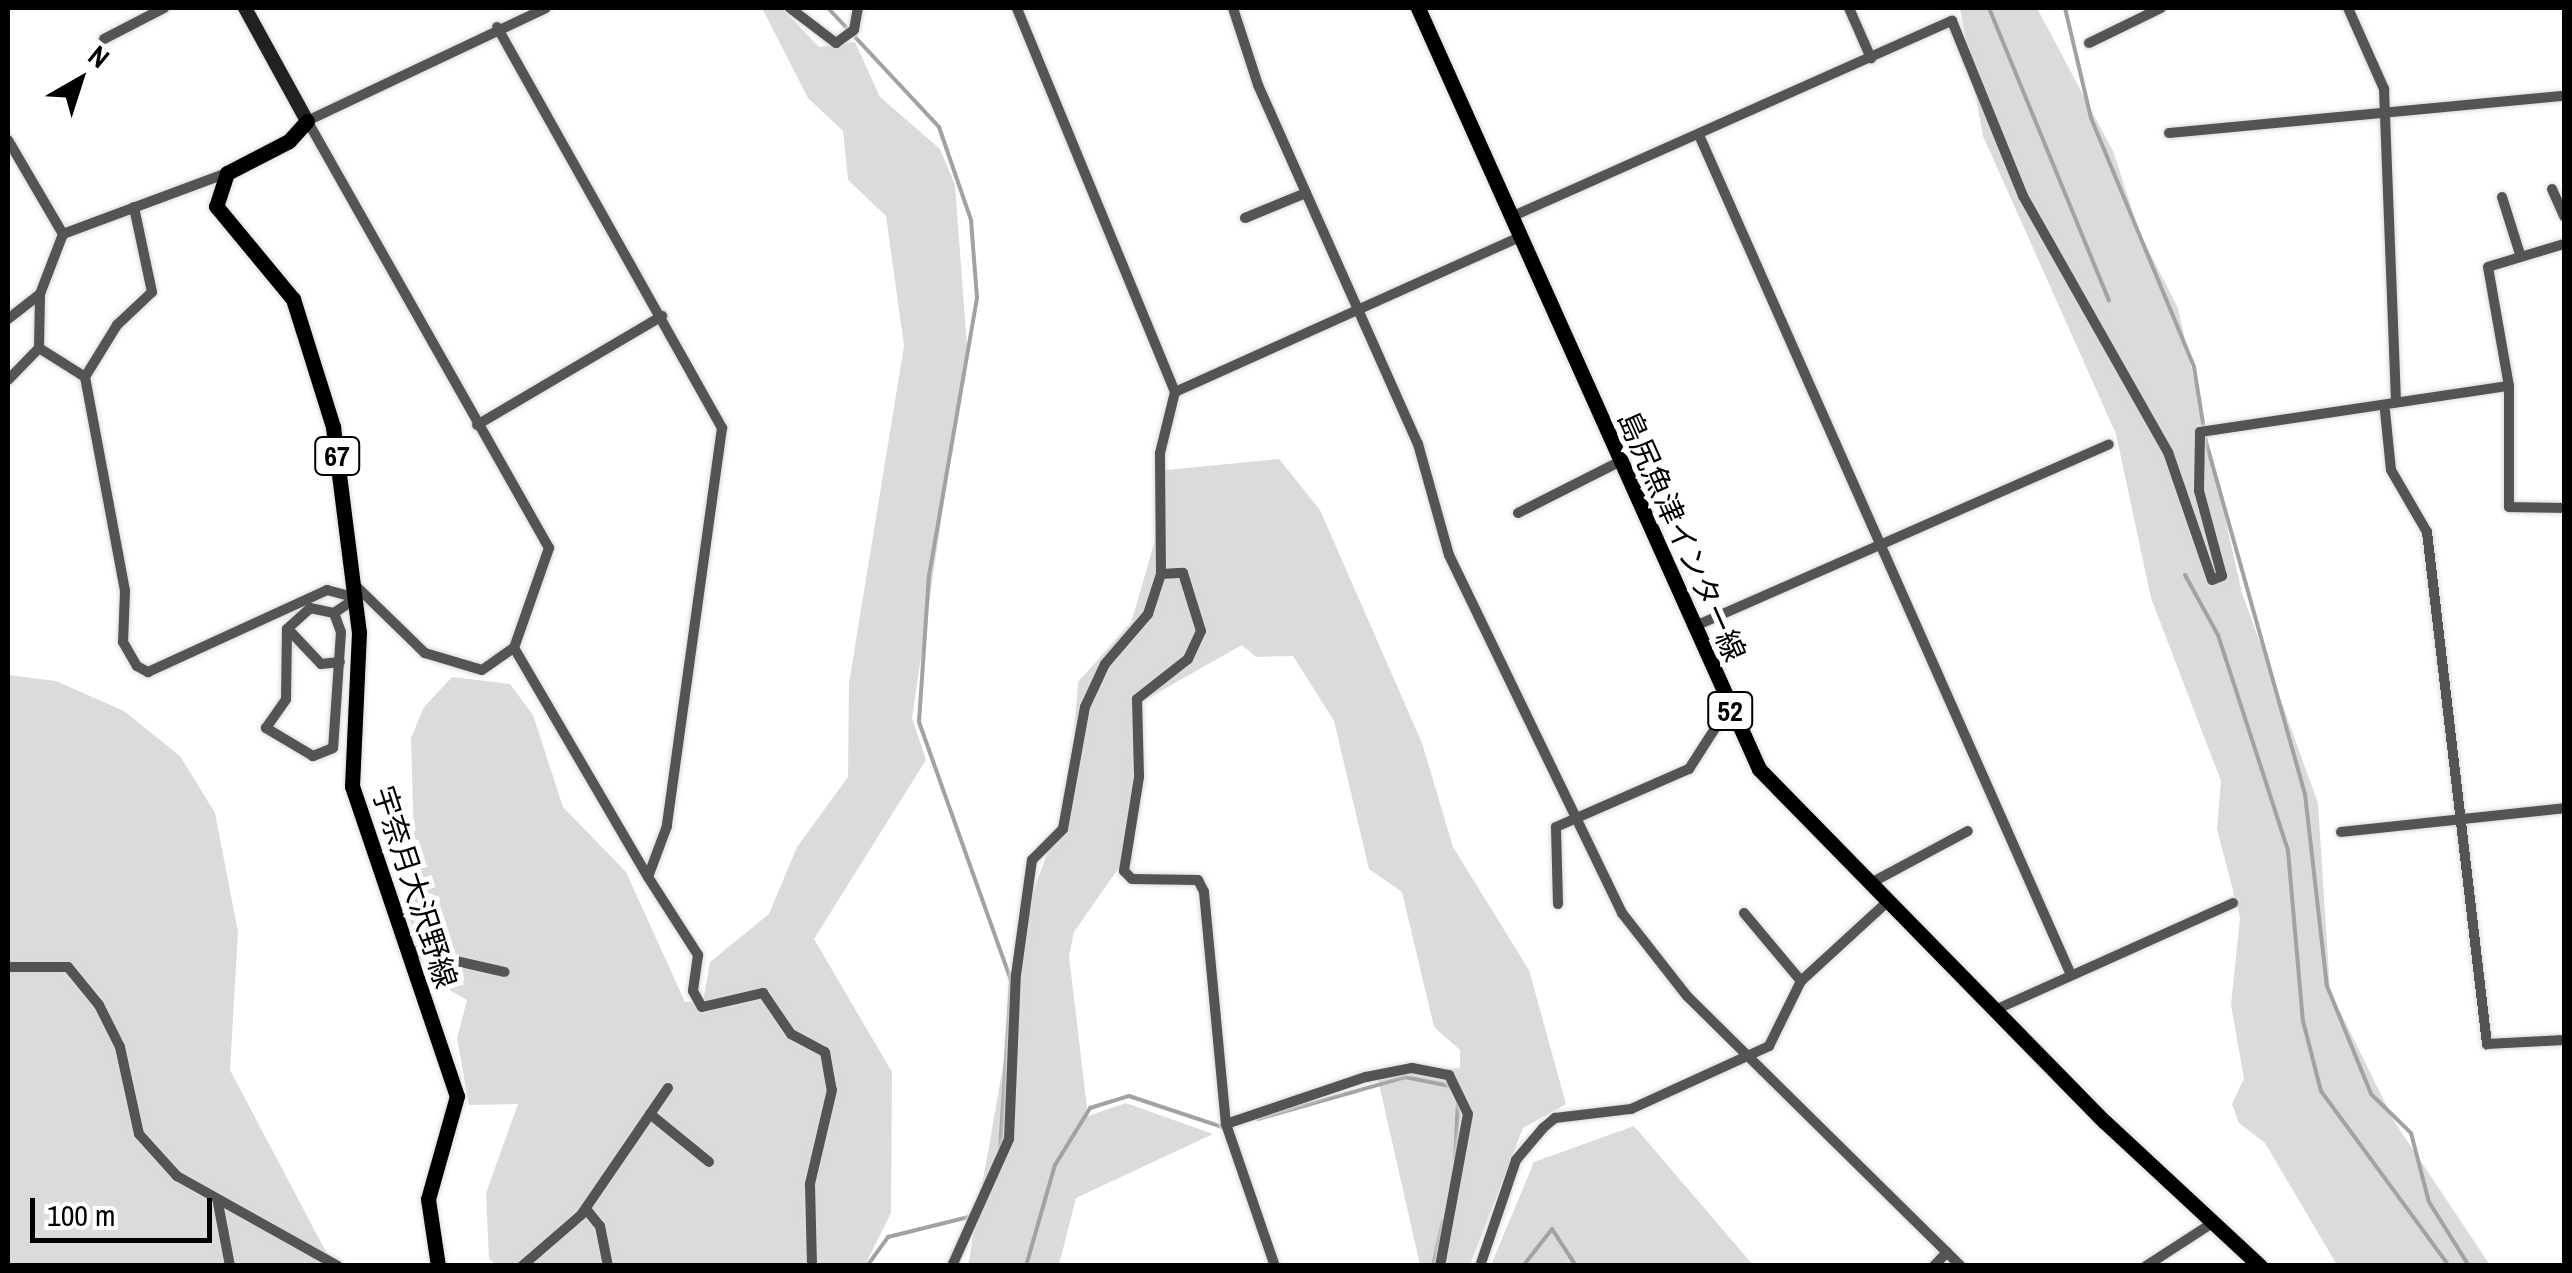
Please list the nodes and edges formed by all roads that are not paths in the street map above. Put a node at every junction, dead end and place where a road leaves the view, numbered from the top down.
1 (164, 8) edge
2 (244, 8) edge
3 (546, 8) edge
4 (790, 8) edge
5 (858, 8) edge
6 (1017, 8) edge
7 (1233, 8) edge
8 (1418, 8) edge
9 (1849, 8) edge
10 (2161, 8) edge
11 (2348, 8) edge
12 (496, 28) junction
13 (104, 39) dead end
14 (2088, 43) dead end
15 (1871, 58) junction
16 (2564, 96) edge
17 (2386, 117) junction
18 (307, 121) junction
19 (2169, 133) dead end
20 (1699, 135) junction
21 (8, 140) edge
22 (227, 173) junction
23 (2552, 189) dead end
24 (1306, 193) junction
25 (2502, 197) dead end
26 (134, 207) junction
27 (2564, 216) edge
28 (1511, 217) junction
29 (1245, 218) dead end
30 (64, 234) junction
31 (1520, 237) junction
32 (2564, 244) edge
33 (2520, 254) junction
34 (40, 294) junction
35 (1358, 310) junction
36 (662, 316) junction
37 (8, 319) edge
38 (40, 348) junction
39 (85, 377) junction
40 (8, 380) edge
41 (2509, 386) junction
42 (1175, 392) junction
43 (2396, 402) junction
44 (2384, 410) junction
45 (477, 424) junction
46 (2109, 444) dead end
47 (1619, 462) junction
48 (2564, 508) edge
49 (1518, 513) dead end
50 (1879, 546) junction
51 (1162, 574) junction
52 (355, 591) junction
53 (334, 613) junction
54 (1692, 628) junction
55 (287, 629) junction
56 (514, 648) junction
57 (340, 662) junction
58 (1728, 708) junction
59 (2564, 808) edge
60 (1579, 814) junction
61 (2462, 820) junction
62 (1968, 830) dead end
63 (2341, 832) dead end
64 (648, 877) junction
65 (1868, 885) junction
66 (1886, 903) junction
67 (2233, 903) dead end
68 (1558, 904) dead end
69 (1744, 913) dead end
70 (408, 950) junction
71 (8, 967) edge
72 (505, 972) dead end
73 (2072, 975) junction
74 (1801, 981) junction
75 (1995, 1010) junction
76 (2564, 1040) edge
77 (1752, 1054) junction
78 (668, 1088) dead end
79 (650, 1114) junction
80 (1226, 1124) junction
81 (709, 1162) dead end
82 (218, 1203) junction
83 (586, 1209) junction
84 (2210, 1224) junction
85 (1947, 1252) junction
86 (2153, 1264) edge
87 (230, 1266) edge
88 (338, 1266) edge
89 (438, 1266) edge
90 (522, 1266) edge
91 (608, 1266) edge
92 (812, 1266) edge
93 (952, 1266) edge
94 (1275, 1266) edge
95 (1440, 1266) edge
96 (1480, 1266) edge
97 (1934, 1266) edge
98 (1961, 1266) edge
99 (2260, 1266) edge

1 - 13 street
2 - 18 main road
3 - 12 street
4 - 5 street
6 - 42 street
7 - 24 street
8 - 28 main road, 島尻魚津インター線 / 52
9 - 15 street
10 - 14 street
11 - 17 street
12 - 18 street
12 - 36 street
15 - 20 street
15 - 44 street
16 - 17 street
17 - 19 street
17 - 43 street
18 - 22 main road
18 - 45 street
20 - 28 street
20 - 50 street
21 - 30 street
22 - 26 street
22 - 52 main road, 宇奈月大沢野線 / 67
23 - 27 street
24 - 29 street
24 - 35 street
25 - 33 street
26 - 30 street
26 - 39 street
28 - 31 main road, 島尻魚津インター線 / 52
30 - 34 street
31 - 35 street
31 - 47 main road, 島尻魚津インター線 / 52
32 - 33 street
33 - 41 street
34 - 37 street
34 - 38 street
35 - 42 street
35 - 60 street
36 - 45 street
36 - 64 street
38 - 39 street
38 - 40 street
39 - 52 street
41 - 43 street
41 - 48 street
42 - 51 street
43 - 44 street
44 - 61 street
45 - 56 street
46 - 50 street
47 - 49 street
47 - 54 main road, 島尻魚津インター線 / 52
50 - 54 street
50 - 73 street
51 - 80 street
51 - 93 street
52 - 53 street
52 - 56 street
52 - 70 main road, 宇奈月大沢野線 / 67
53 - 55 street
53 - 57 street
54 - 58 main road, 島尻魚津インター線 / 52
55 - 57 street
55 - 57 street
56 - 64 street
58 - 60 street
58 - 65 main road, 島尻魚津インター線 / 52
59 - 61 street
60 - 68 street
60 - 77 street
61 - 63 street
61 - 76 street
62 - 65 street
64 - 92 street
65 - 66 main road, 島尻魚津インター線 / 52
66 - 74 street
66 - 75 main road, 島尻魚津インター線 / 52
67 - 73 street
69 - 74 street
70 - 72 street
70 - 89 main road, 宇奈月大沢野線 / 67
71 - 82 street
73 - 75 street
74 - 77 street
75 - 84 main road, 島尻魚津インター線 / 52
77 - 85 street
77 - 96 street
78 - 79 street
79 - 81 street
79 - 83 street
80 - 94 street
80 - 95 street
82 - 87 street
82 - 88 street
83 - 90 street
83 - 91 street
84 - 86 street
84 - 99 main road, 島尻魚津インター線 / 52
85 - 97 street
85 - 98 street

